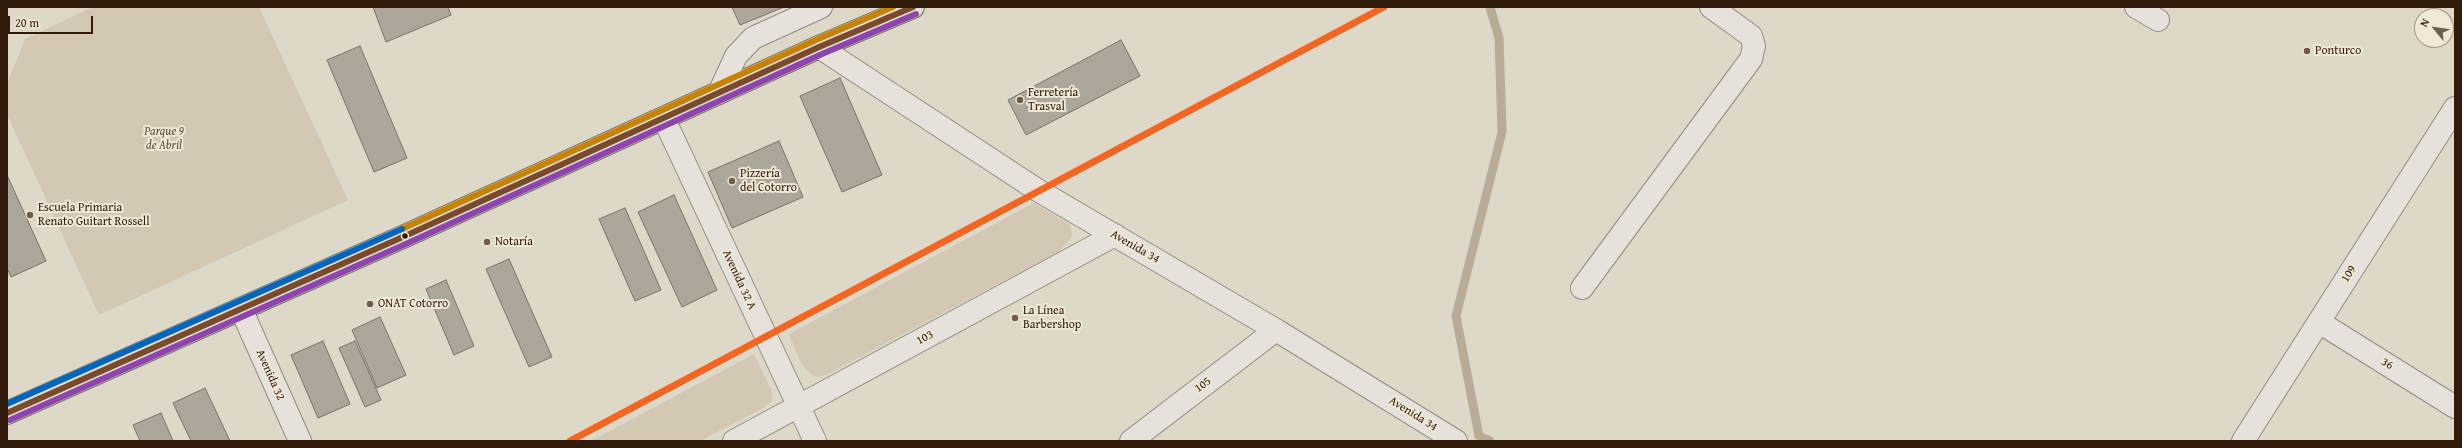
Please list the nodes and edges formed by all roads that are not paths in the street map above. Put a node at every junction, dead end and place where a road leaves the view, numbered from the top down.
1 (821, 7) edge
2 (911, 7) edge
3 (1711, 7) edge
4 (2136, 7) edge
5 (2158, 20) dead end
6 (818, 47) junction
7 (719, 93) junction
8 (2455, 108) edge
9 (664, 119) junction
10 (1115, 235) junction
11 (1582, 288) dead end
12 (241, 309) junction
13 (2319, 322) junction
14 (1276, 330) junction
15 (799, 406) junction
16 (2455, 406) edge
17 (7, 413) edge
18 (300, 441) edge
19 (734, 441) edge
20 (815, 441) edge
21 (1131, 441) edge
22 (1456, 441) edge
23 (2243, 441) edge

1 - 7 street
2 - 6 main road
3 - 11 street
4 - 5 street
6 - 7 main road
6 - 10 street, Avenida 34
7 - 9 main road
8 - 13 street, 109
9 - 12 main road
9 - 15 street, Avenida 32 A
10 - 14 street, Avenida 34
10 - 15 street, 103
12 - 17 main road
12 - 18 street, Avenida 32
13 - 16 street, 36
13 - 23 street, 109
14 - 21 street, 105
14 - 22 street, Avenida 34
15 - 19 street, 103
15 - 20 street, Avenida 32 A

